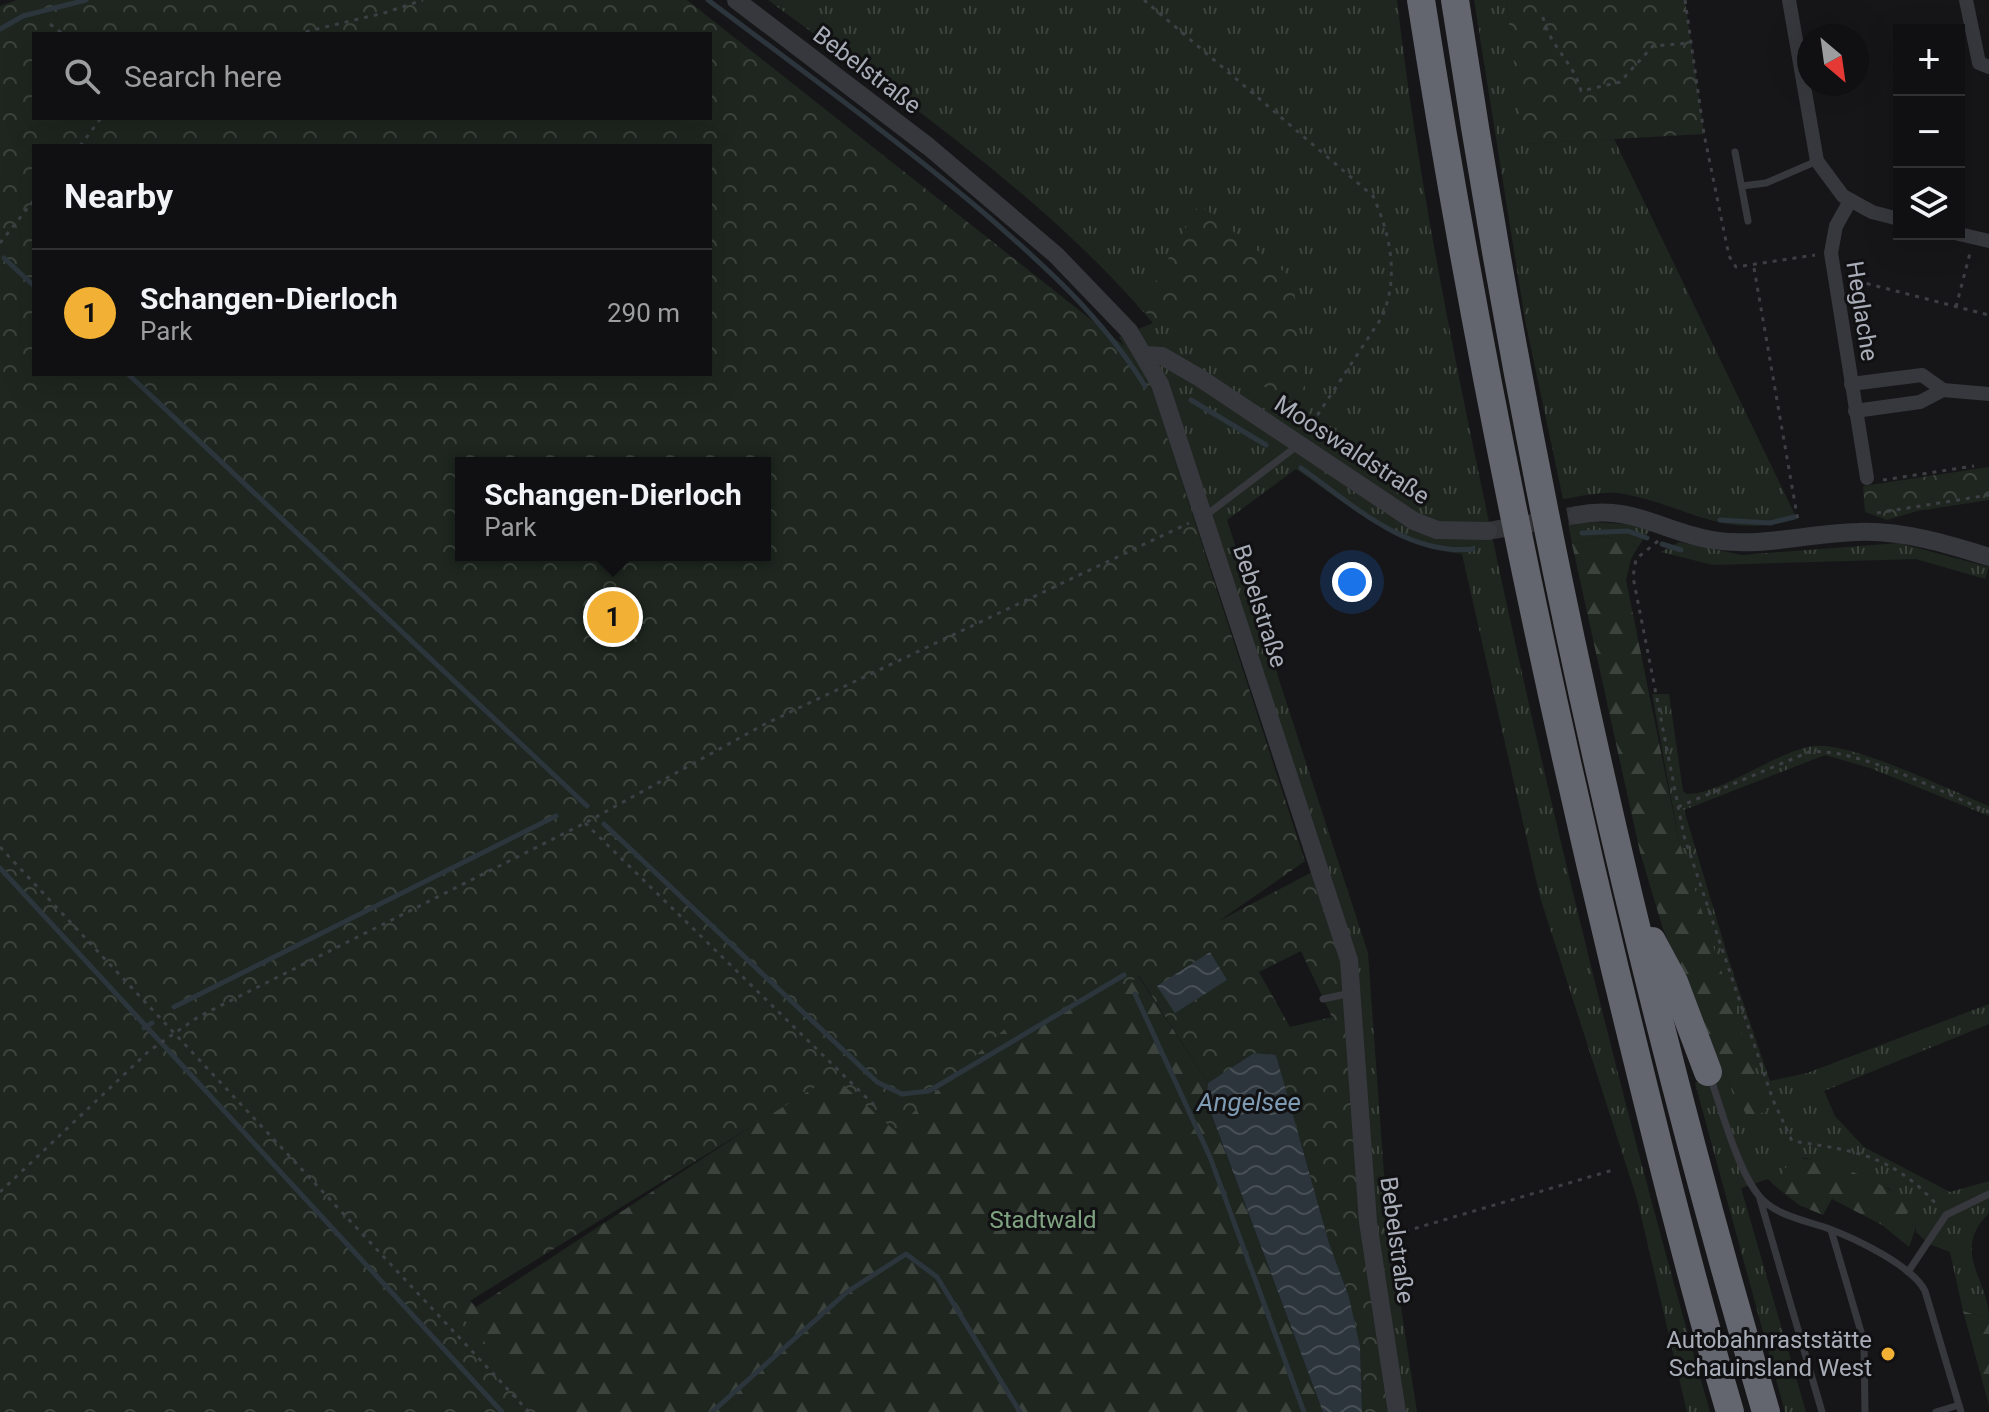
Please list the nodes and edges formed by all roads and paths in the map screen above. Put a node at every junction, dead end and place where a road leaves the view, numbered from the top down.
1 (423, 0) edge
2 (736, 0) edge
3 (1144, 0) edge
4 (1421, 0) edge
5 (1455, 0) edge
6 (1789, 0) edge
7 (1966, 0) edge
8 (1543, 17) dead end
9 (50, 24) dead end
10 (60, 32) edge
11 (304, 32) edge
12 (1691, 43) dead end
13 (1989, 67) edge
14 (100, 120) edge
15 (82, 144) edge
16 (1735, 152) dead end
17 (1817, 161) junction
18 (1742, 186) junction
19 (1850, 201) junction
20 (32, 203) edge
21 (1893, 217) edge
22 (1748, 221) dead end
23 (1982, 240) edge
24 (0, 243) edge
25 (1754, 267) dead end
26 (1857, 281) dead end
27 (1956, 307) junction
28 (1989, 315) edge
29 (1144, 355) junction
30 (1200, 378) junction
31 (1160, 384) junction
32 (1851, 384) junction
33 (1943, 390) junction
34 (1989, 394) edge
35 (1855, 411) junction
36 (1299, 445) junction
37 (1974, 466) dead end
38 (1867, 478) joint
39 (1989, 495) edge
40 (1577, 515) tunnel mouth
41 (1205, 516) junction
42 (1670, 529) junction
43 (1488, 531) tunnel mouth
44 (1861, 531) junction
45 (1802, 536) junction
46 (1989, 557) edge
47 (1678, 807) junction
48 (1989, 812) edge
49 (585, 823) junction
50 (0, 847) edge
51 (1631, 901) junction
52 (1353, 992) junction
53 (1323, 999) dead end
54 (175, 1030) junction
55 (1708, 1072) joint
56 (874, 1105) dead end
57 (1613, 1170) dead end
58 (0, 1192) edge
59 (1989, 1194) edge
60 (1760, 1197) junction
61 (1946, 1215) junction
62 (1831, 1230) junction
63 (1393, 1234) dead end
64 (1908, 1272) junction
65 (1960, 1409) edge
66 (529, 1412) edge
67 (1397, 1412) edge
68 (1730, 1412) edge
69 (1766, 1412) edge
70 (1822, 1412) edge
71 (1865, 1412) edge
72 (1939, 1412) edge

1 - 11 path
2 - 29 street, Bebelstraße
3 - 36 path
4 - 68 highway
5 - 51 highway
6 - 17 street
7 - 13 street
8 - 12 path
9 - 10 path
14 - 15 path
16 - 18 lane
17 - 18 lane
17 - 19 street
18 - 22 lane
19 - 21 street
19 - 32 street, Heglache
20 - 24 path
23 - 27 path
25 - 45 path
26 - 27 path
27 - 28 path
29 - 30 street, Mooswaldstraße
29 - 31 street, Bebelstraße
30 - 31 street
30 - 36 street, Mooswaldstraße
31 - 41 street, Bebelstraße
32 - 33 street, Heglache
32 - 35 street, Heglache
33 - 34 street, Heglache
33 - 35 street, Heglache
35 - 38 street, Heglache
36 - 41 lane
36 - 43 street, Mooswaldstraße
37 - 38 path
39 - 44 path
40 - 42 street
41 - 49 path
41 - 52 street, Bebelstraße
42 - 45 street
42 - 47 path
44 - 45 street
44 - 46 street
47 - 48 path
47 - 61 path
49 - 54 path
49 - 56 path
50 - 54 path
51 - 55 highway
51 - 69 highway
52 - 53 lane
52 - 67 street, Bebelstraße
54 - 58 path
54 - 66 path
55 - 60 lane
57 - 63 path
59 - 61 lane
60 - 62 lane
60 - 70 lane
61 - 64 lane
62 - 64 lane
62 - 71 lane
64 - 65 lane
65 - 72 lane

